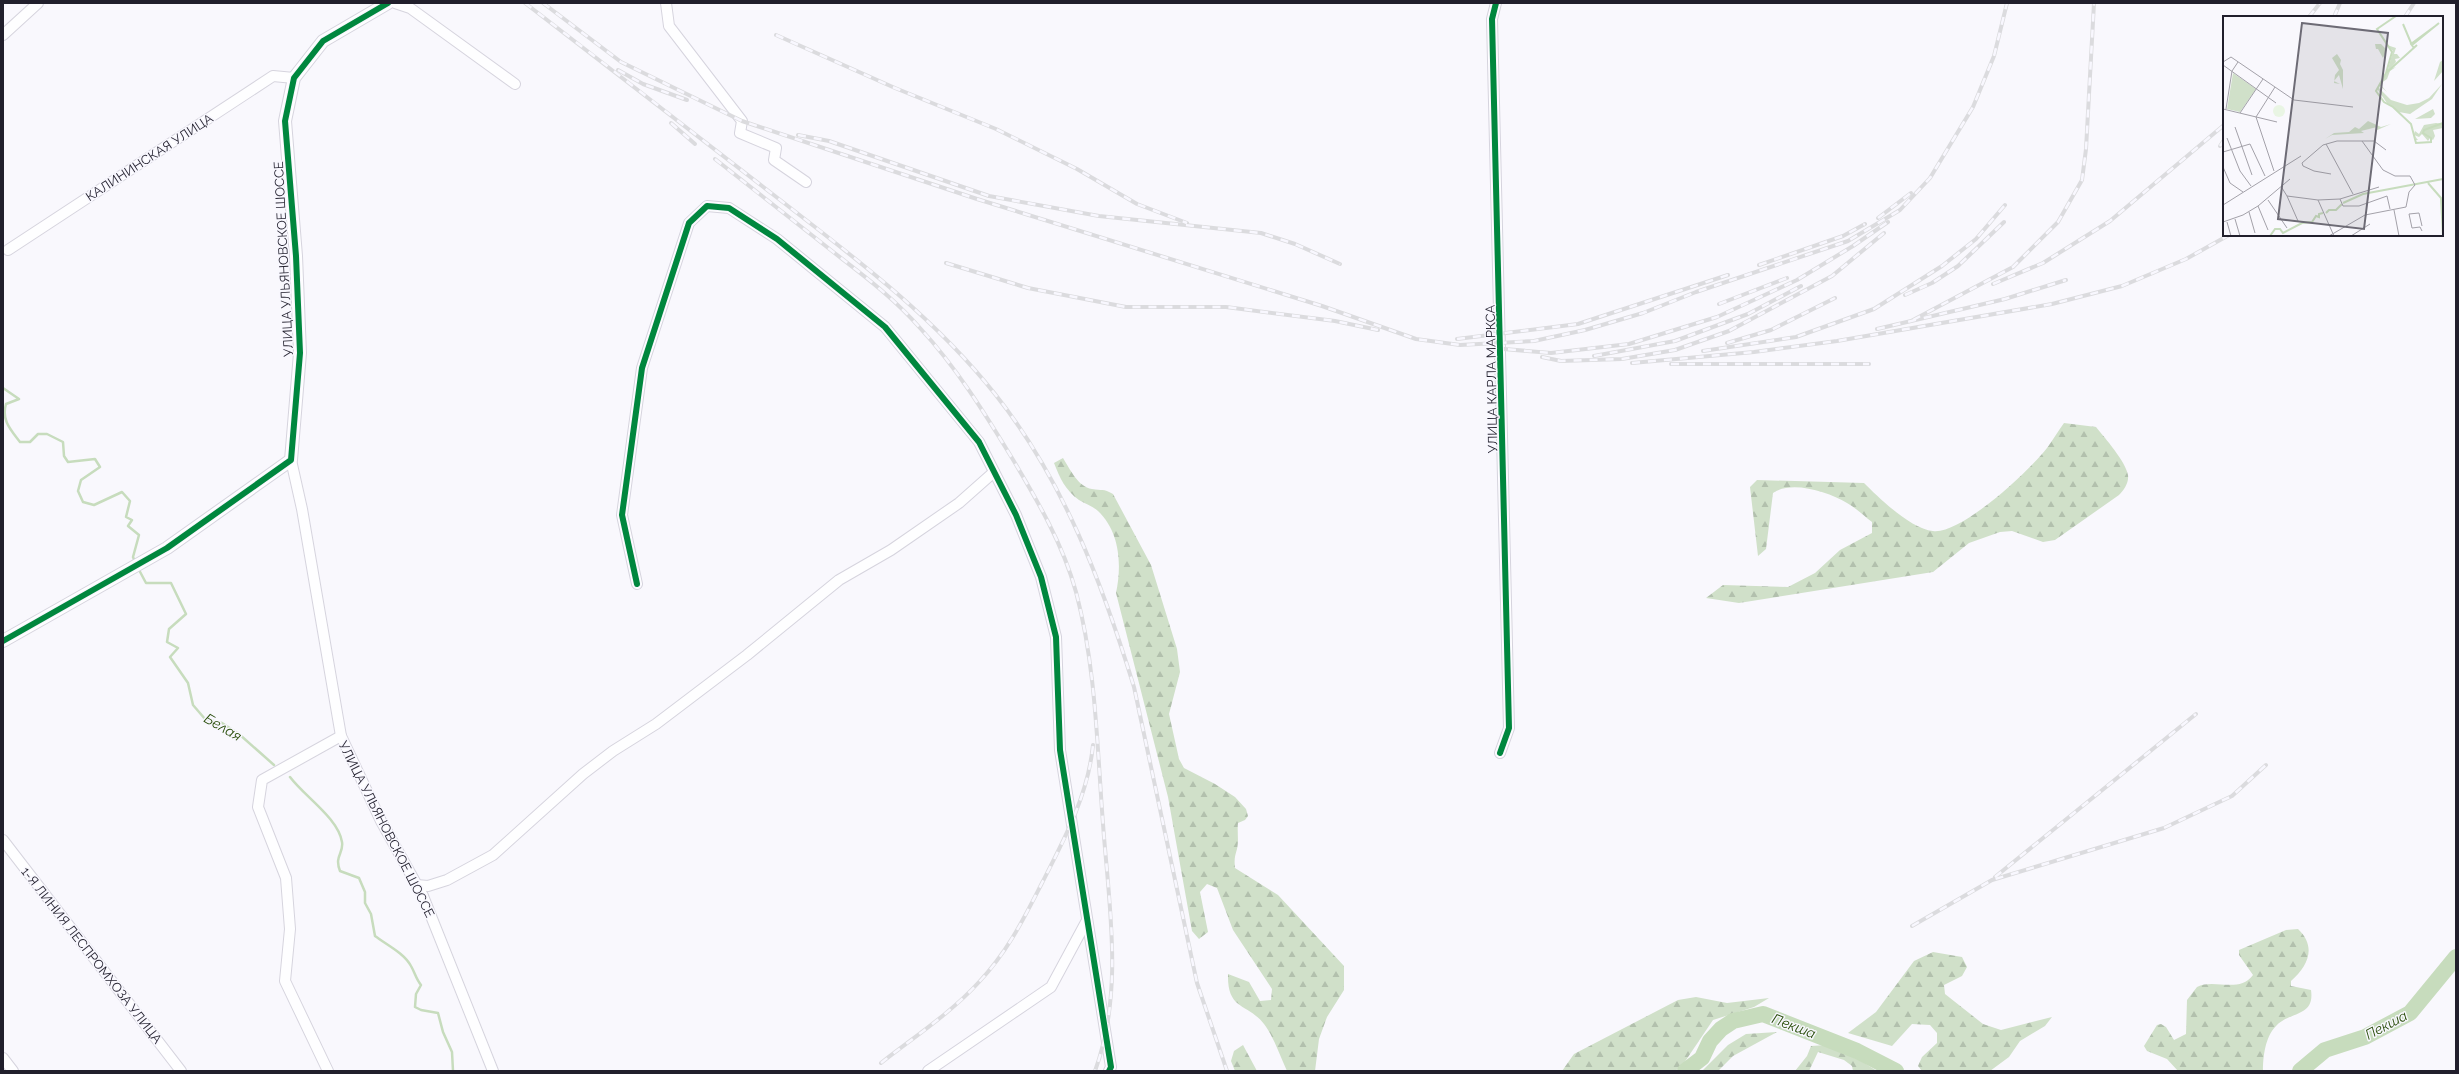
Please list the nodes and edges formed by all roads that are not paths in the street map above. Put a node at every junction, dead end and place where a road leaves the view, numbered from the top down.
1 (38, 3) edge
2 (388, 3) edge
3 (395, 3) edge
4 (666, 3) edge
5 (1496, 3) edge
6 (3, 35) edge
7 (294, 78) junction
8 (514, 84) dead end
9 (806, 182) dead end
10 (8, 250) dead end
11 (291, 460) junction
12 (994, 472) junction
13 (637, 584) dead end
14 (3, 642) edge
15 (340, 736) junction
16 (1500, 753) dead end
17 (3, 840) edge
18 (417, 885) junction
19 (1086, 922) junction
20 (3, 1058) edge
21 (13, 1071) edge
22 (181, 1071) edge
23 (328, 1071) edge
24 (493, 1071) edge
25 (928, 1071) edge
26 (1109, 1071) edge

1 - 6 street
2 - 7 street, УЛИЦА УЛЬЯНОВСКОЕ ШОССЕ
3 - 8 street
4 - 9 street
5 - 16 street, УЛИЦА КАРЛА МАРКСА
7 - 10 street, КАЛИНИНСКАЯ УЛИЦА
7 - 11 street, УЛИЦА УЛЬЯНОВСКОЕ ШОССЕ
11 - 14 street
11 - 15 street, УЛИЦА УЛЬЯНОВСКОЕ ШОССЕ
12 - 13 street
12 - 18 street
12 - 19 street
15 - 18 street, УЛИЦА УЛЬЯНОВСКОЕ ШОССЕ
15 - 23 street
17 - 22 street, 1-Я ЛИНИЯ ЛЕСПРОМХОЗА УЛИЦА
18 - 24 street, УЛИЦА УЛЬЯНОВСКОЕ ШОССЕ
19 - 25 street
19 - 26 street
20 - 21 street

